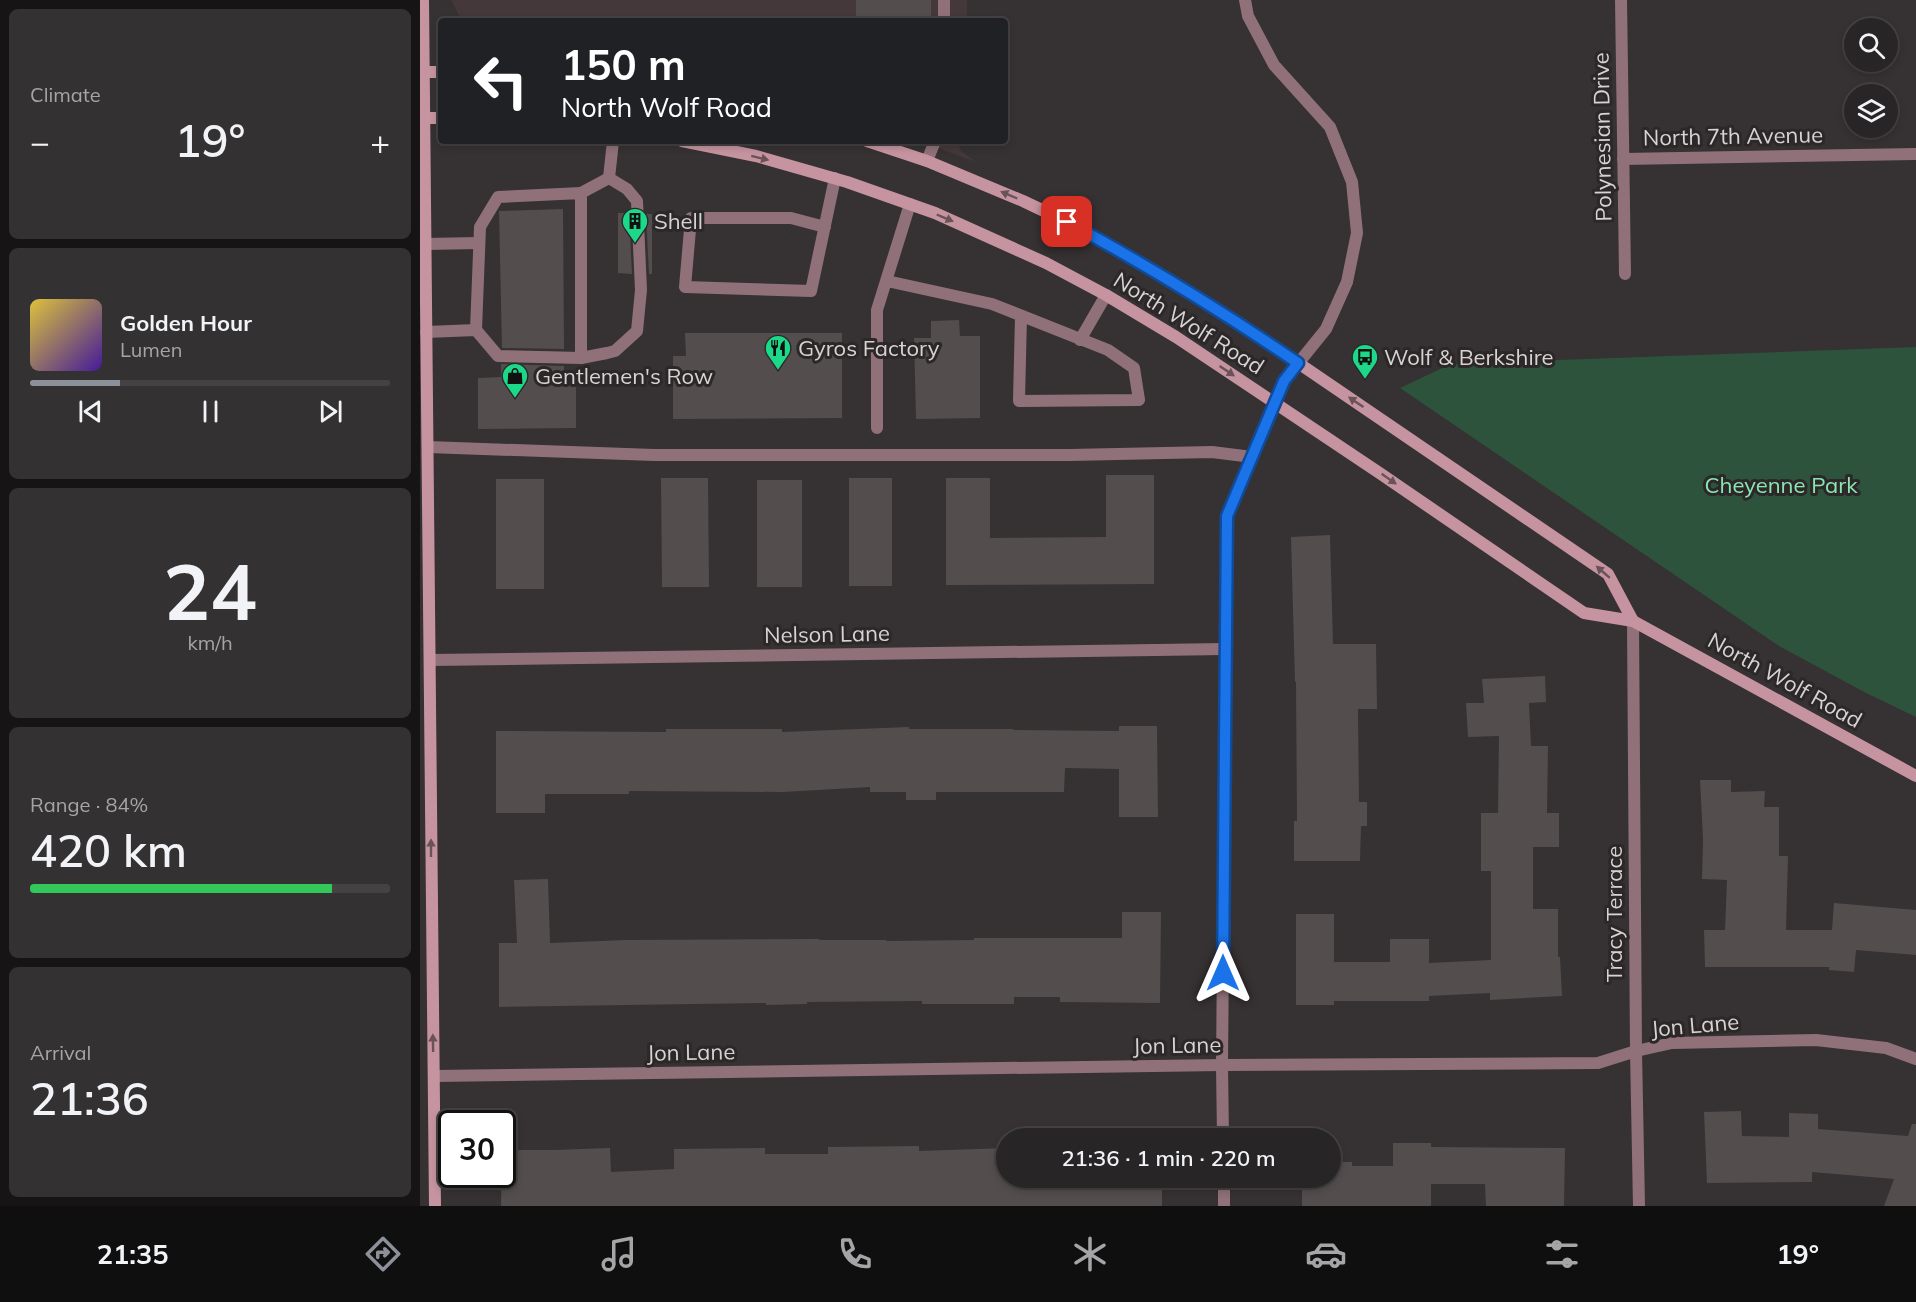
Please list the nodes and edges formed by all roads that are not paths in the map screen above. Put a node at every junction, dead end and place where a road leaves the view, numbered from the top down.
1 (423, 0) edge
2 (944, 0) edge
3 (1245, 0) edge
4 (1622, 0) edge
5 (944, 18) edge
6 (422, 72) edge
7 (438, 72) edge
8 (422, 118) edge
9 (438, 118) edge
10 (613, 144) edge
11 (697, 144) edge
12 (876, 144) edge
13 (934, 144) edge
14 (1916, 154) edge
15 (1623, 159) junction
16 (927, 162) junction
17 (609, 178) junction
18 (835, 178) junction
19 (580, 193) junction
20 (910, 204) junction
21 (825, 227) junction
22 (479, 243) junction
23 (426, 244) junction
24 (1625, 274) dead end
25 (887, 281) junction
26 (1106, 295) junction
27 (1021, 316) junction
28 (476, 330) junction
29 (426, 332) junction
30 (1080, 339) junction
31 (581, 358) junction
32 (1298, 363) junction
33 (1274, 402) junction
34 (877, 428) dead end
35 (428, 447) junction
36 (1252, 457) junction
37 (1633, 621) junction
38 (1225, 650) junction
39 (430, 660) junction
40 (1916, 776) edge
41 (1636, 1051) junction
42 (1916, 1059) edge
43 (1222, 1065) junction
44 (434, 1076) junction
45 (1223, 1128) edge
46 (1224, 1188) edge
47 (435, 1206) edge
48 (1224, 1206) edge
49 (1639, 1206) edge

1 - 6 main road
2 - 5 street
3 - 32 street
4 - 15 street, Polynesian Drive
6 - 7 main road
6 - 8 main road
8 - 9 main road
8 - 23 main road
10 - 17 street
11 -> 18 main road, North Wolf Road
12 - 16 main road, North Wolf Road
13 - 16 street
14 - 15 street, North 7th Avenue
15 - 24 street, Polynesian Drive
32 -> 16 main road, North Wolf Road
17 - 19 street
17 - 31 street
18 - 20 main road, North Wolf Road
18 - 21 street
19 - 22 street
19 - 31 street
20 - 25 street
20 -> 26 main road, North Wolf Road
21 - 21 street
22 - 23 street
22 - 28 street
23 - 29 main road
25 - 27 street
25 - 34 street
26 - 30 street
26 -> 33 main road, North Wolf Road
27 - 30 street
27 - 30 street
28 - 29 street
28 - 31 street
29 - 35 main road
32 - 33 street
37 -> 32 main road, North Wolf Road
33 - 36 street
33 -> 37 main road, North Wolf Road
35 - 36 street
35 - 39 main road
36 - 38 street
37 - 40 main road, North Wolf Road
37 - 41 street, Tracy Terrace
38 - 39 street, Nelson Lane
38 - 43 street
44 -> 39 main road
41 - 42 street, Jon Lane
41 - 43 street, Jon Lane
41 - 49 street, Tracy Terrace
43 - 44 street, Jon Lane
43 - 45 street
44 - 47 main road
46 - 48 street

